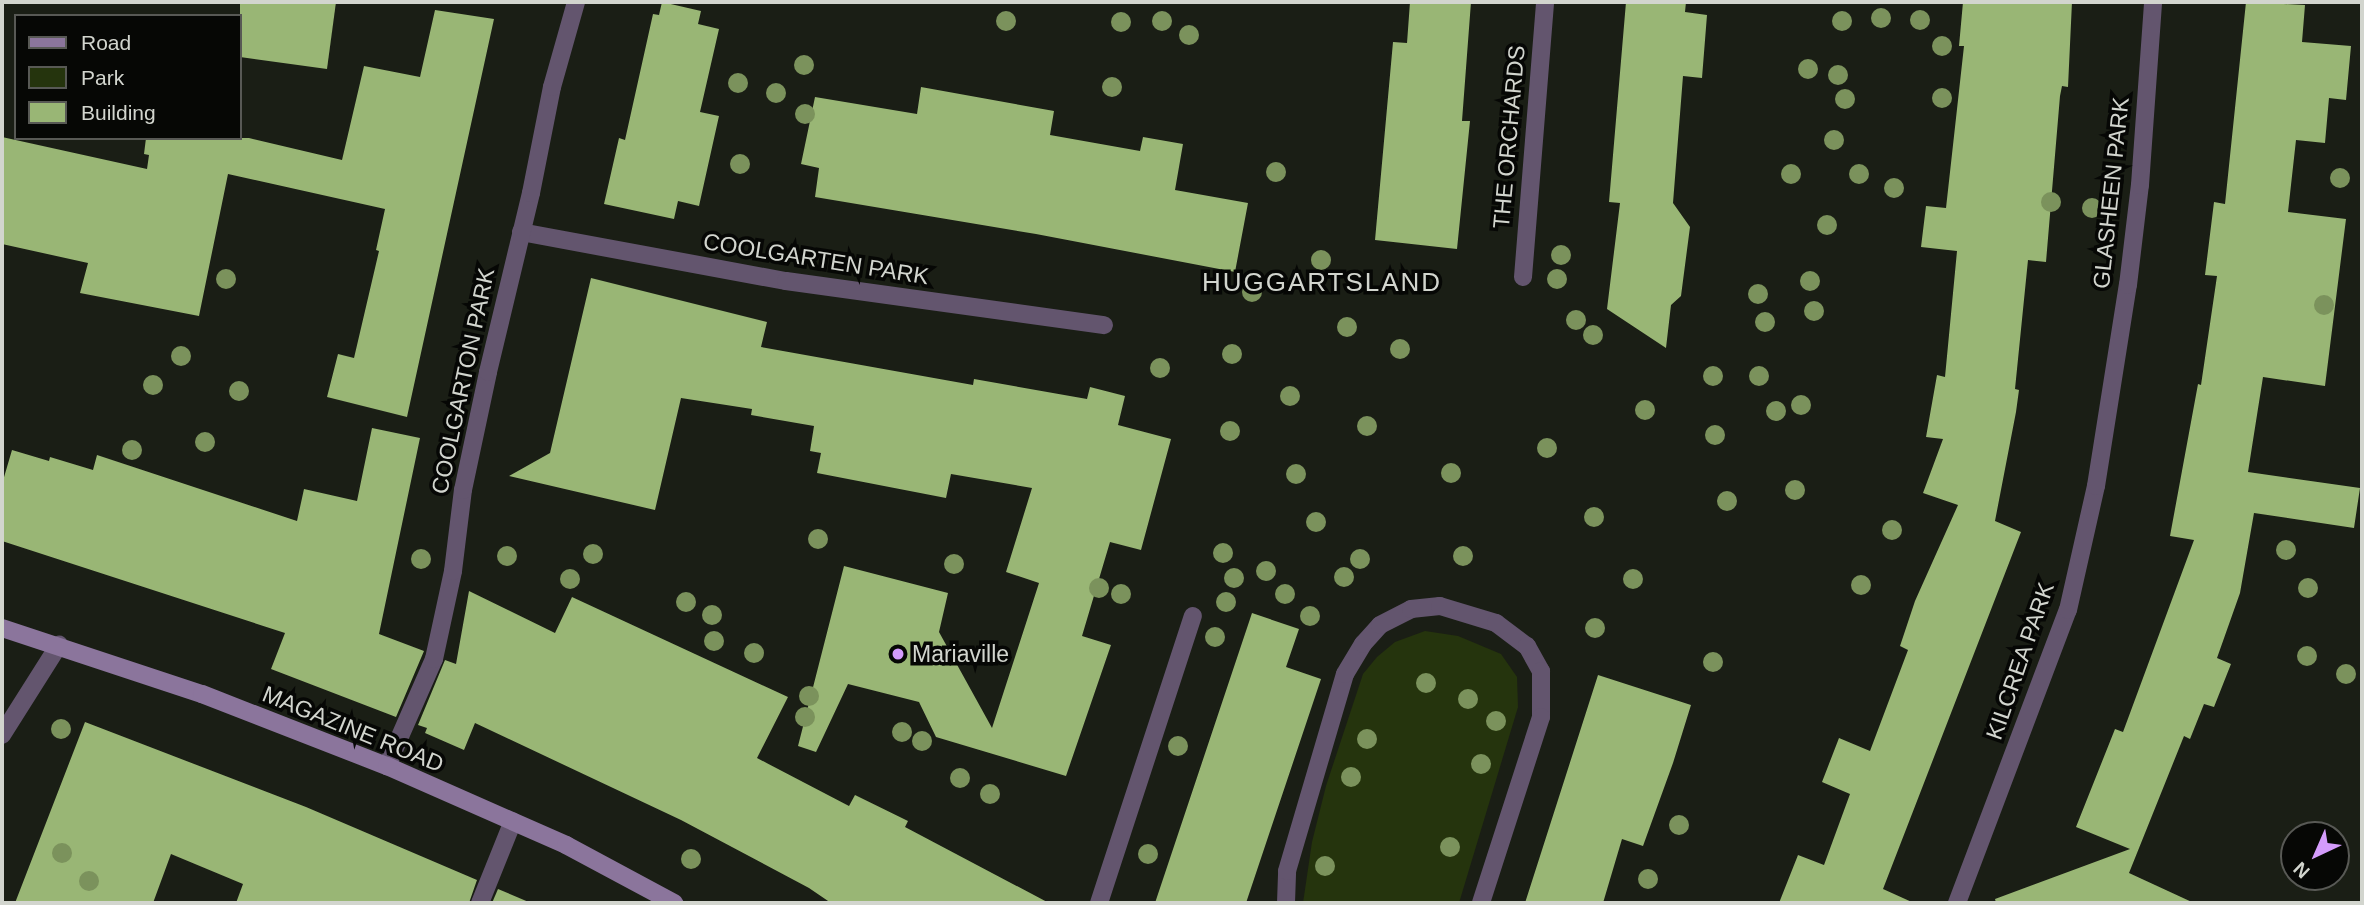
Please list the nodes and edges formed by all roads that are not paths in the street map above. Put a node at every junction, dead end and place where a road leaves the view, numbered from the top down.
1 (576, 2) edge
2 (1545, 2) edge
3 (2153, 2) edge
4 (521, 232) junction
5 (1523, 277) dead end
6 (1104, 325) dead end
7 (2110, 387) joint
8 (1193, 616) dead end
9 (2, 628) edge
10 (59, 645) junction
11 (2, 735) edge
12 (387, 766) junction
13 (513, 821) junction
14 (480, 903) edge
15 (674, 903) edge
16 (1099, 903) edge
17 (1286, 903) edge
18 (1481, 903) edge
19 (1957, 903) edge

1 - 4 street, COOLGARTON PARK
2 - 5 street, THE ORCHARDS
3 - 7 street, GLASHEEN PARK
4 - 6 street, COOLGARTEN PARK
4 - 12 street, COOLGARTON PARK
7 - 19 street, KILCREA PARK
8 - 16 street
9 - 10 main road, MAGAZINE ROAD
10 - 11 street
10 - 12 main road, MAGAZINE ROAD
12 - 13 main road, MAGAZINE ROAD
13 - 14 street
13 - 15 main road, MAGAZINE ROAD
17 - 18 street

